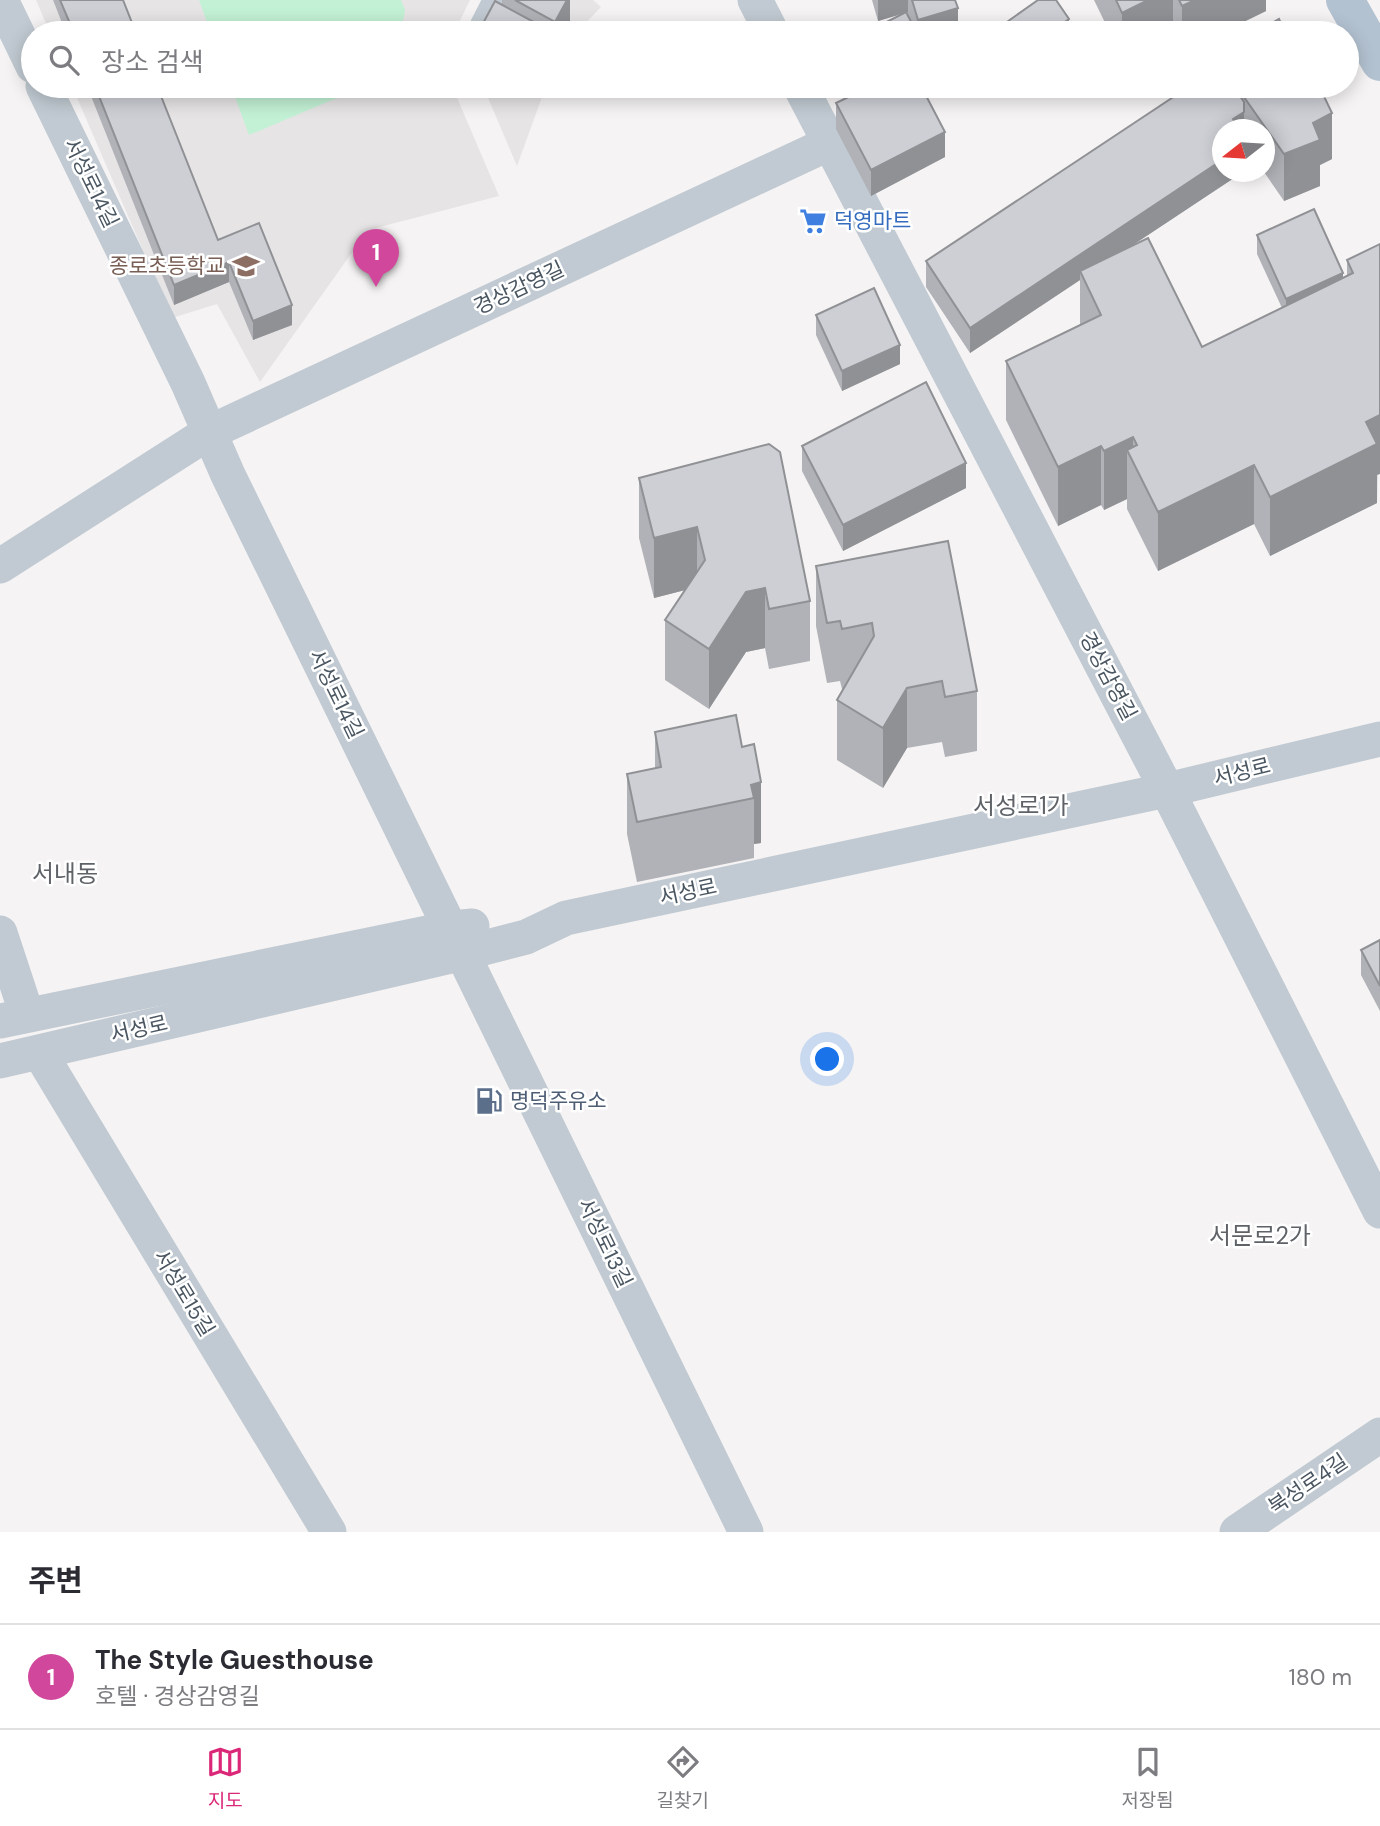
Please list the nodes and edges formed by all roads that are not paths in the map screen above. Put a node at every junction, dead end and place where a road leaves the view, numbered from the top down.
1 (1, 0) edge
2 (501, 0) edge
3 (755, 0) edge
4 (1352, 3) edge
5 (490, 21) edge
6 (766, 21) edge
7 (21, 41) edge
8 (1380, 62) edge
9 (49, 98) edge
10 (806, 98) edge
11 (830, 143) junction
12 (208, 433) junction
13 (3, 557) edge
14 (1380, 738) edge
15 (1167, 790) junction
16 (0, 933) edge
17 (458, 941) junction
18 (13, 1018) edge
19 (40, 1053) junction
20 (0, 1061) edge
21 (1380, 1211) edge
22 (1380, 1435) edge
23 (329, 1532) edge
24 (747, 1532) edge
25 (1237, 1532) edge

1 - 7 street
2 - 5 street
3 - 6 street
4 - 8 main road
9 - 12 street, 서성로14길
10 - 11 street, 경상감영길
11 - 12 street, 경상감영길
11 - 15 street, 경상감영길
12 - 13 street
12 - 17 street, 서성로14길
14 - 15 street, 서성로
15 - 17 street, 서성로
15 - 21 street, 경상감영길
16 - 18 street
17 - 18 street, 서성로
17 - 19 street, 서성로
17 - 24 street, 서성로13길
19 - 20 street, 서성로
19 - 23 street, 서성로15길
22 - 25 street, 북성로4길

